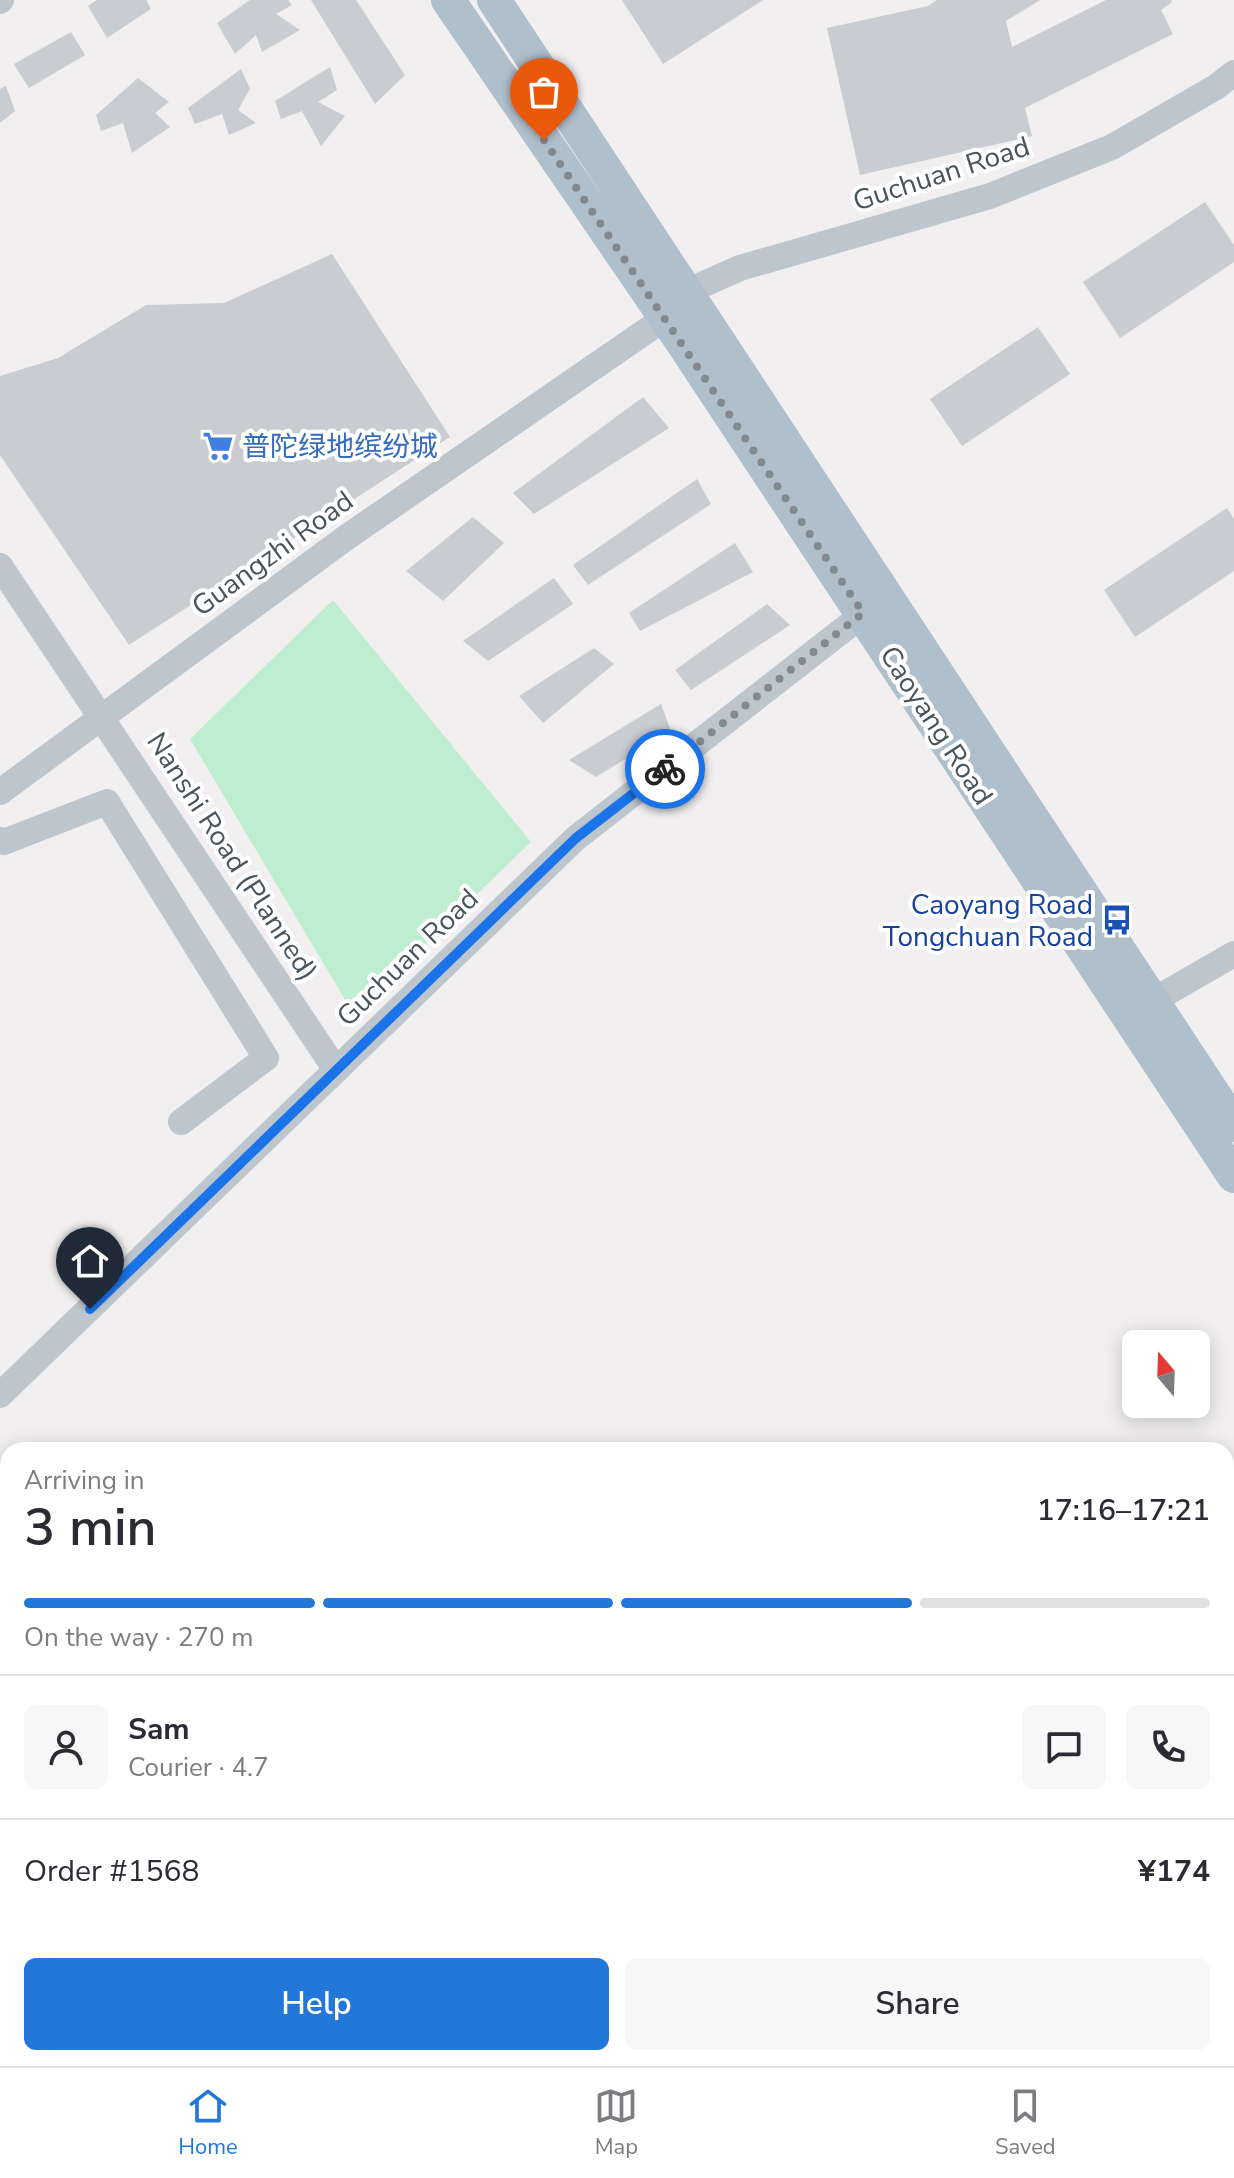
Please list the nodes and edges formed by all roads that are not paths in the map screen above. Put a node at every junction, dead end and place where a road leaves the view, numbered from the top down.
1 (448, 0) edge
2 (494, 0) edge
3 (1234, 73) edge
4 (686, 292) junction
5 (665, 318) junction
6 (0, 566) edge
7 (875, 604) junction
8 (103, 716) junction
9 (0, 792) edge
10 (0, 840) edge
11 (1234, 954) edge
12 (1140, 1008) junction
13 (336, 1070) junction
14 (181, 1122) dead end
15 (1234, 1125) edge
16 (1234, 1176) edge
17 (0, 1395) edge

1 - 5 main road, Caoyang Road
2 - 4 main road, Caoyang Road
3 - 4 street, Guchuan Road
4 - 5 street, Guchuan Road
4 - 7 main road, Caoyang Road
5 - 7 main road, Caoyang Road
5 - 8 street, Guangzhi Road
6 - 8 street, Nanshi Road (Planned)
7 - 12 main road, Caoyang Road
7 - 13 street, Guchuan Road
8 - 9 street, Guangzhi Road
8 - 13 street, Nanshi Road (Planned)
10 - 14 street
11 - 12 street
12 - 15 main road, Caoyang Road
12 - 16 main road, Caoyang Road
13 - 17 street, Guchuan Road

